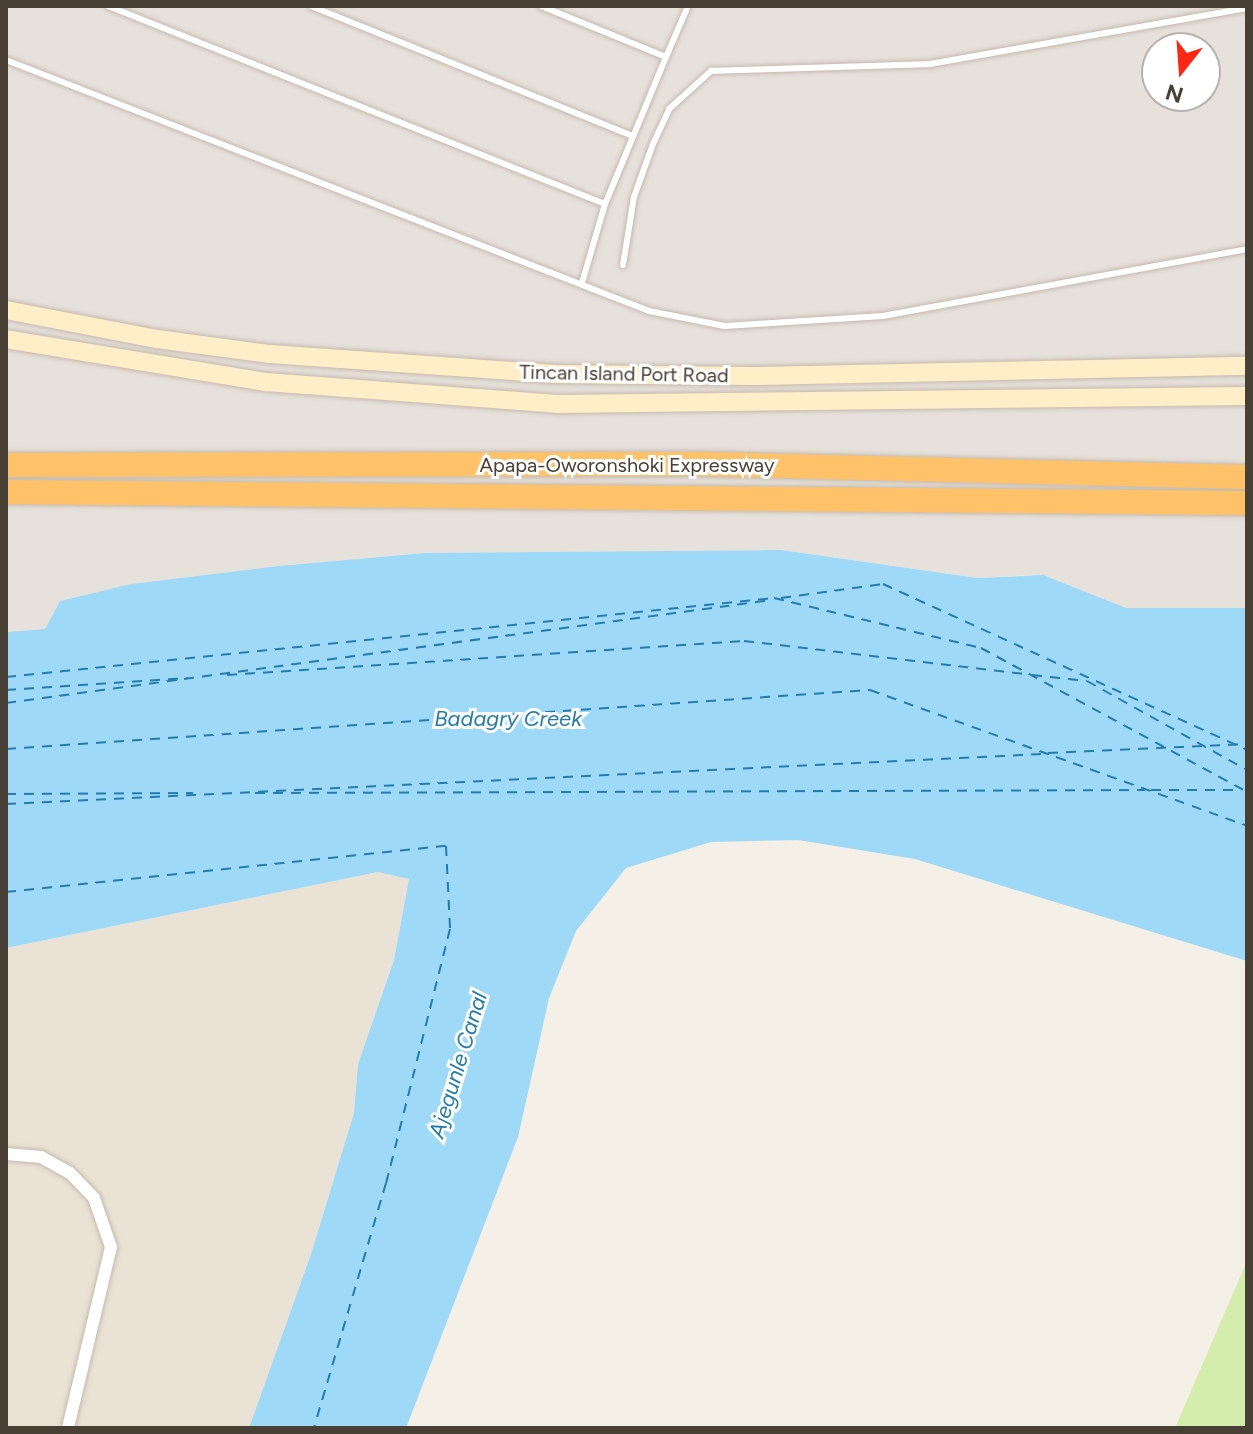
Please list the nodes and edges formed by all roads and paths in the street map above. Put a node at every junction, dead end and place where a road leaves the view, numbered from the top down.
1 (108, 6) edge
2 (311, 6) edge
3 (541, 6) edge
4 (688, 6) edge
5 (1247, 8) edge
6 (666, 57) junction
7 (6, 60) edge
8 (633, 136) junction
9 (605, 204) junction
10 (1247, 249) edge
11 (623, 265) dead end
12 (582, 283) junction
13 (6, 310) edge
14 (6, 339) edge
15 (1247, 366) edge
16 (1247, 396) edge
17 (6, 465) edge
18 (1247, 477) edge
19 (6, 492) edge
20 (1247, 503) edge
21 (6, 1154) edge
22 (68, 1428) edge

1 - 9 lane
2 - 8 lane
3 - 6 lane
4 - 6 lane
5 - 11 lane
6 - 8 lane
7 - 12 lane
8 - 9 lane
9 - 12 lane
10 - 12 lane
13 - 15 street, Tincan Island Port Road
14 - 16 street, Tincan Island Port Road
17 - 18 highway, Apapa-Oworonshoki Expressway
19 - 20 highway, Apapa-Oworonshoki Expressway
21 - 22 street

